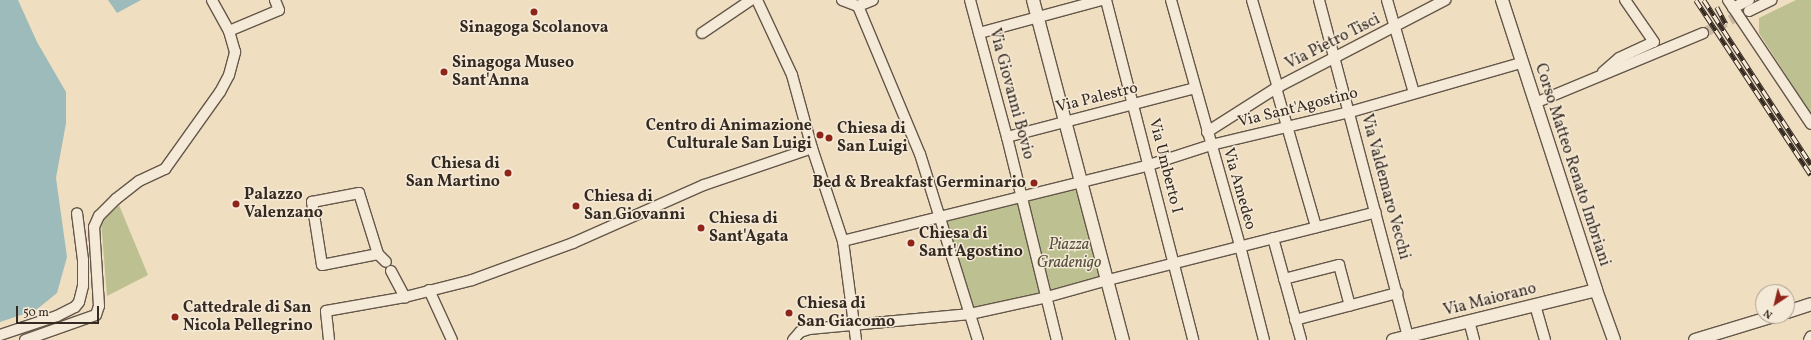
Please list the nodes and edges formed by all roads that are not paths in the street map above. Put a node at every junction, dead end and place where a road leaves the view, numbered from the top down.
1 (212, 0) edge
2 (275, 0) edge
3 (751, 0) edge
4 (757, 0) edge
5 (842, 0) edge
6 (873, 0) edge
7 (970, 0) edge
8 (1033, 0) edge
9 (1101, 0) edge
10 (1106, 0) edge
11 (1171, 0) edge
12 (1252, 0) edge
13 (1319, 0) edge
14 (1386, 0) edge
15 (1444, 0) edge
16 (1502, 0) edge
17 (1625, 0) edge
18 (1749, 0) edge
19 (1772, 0) edge
20 (1730, 4) edge
21 (858, 6) junction
22 (1749, 11) tunnel mouth
23 (1038, 18) junction
24 (1394, 28) junction
25 (229, 31) junction
26 (980, 32) junction
27 (702, 33) dead end
28 (1704, 33) tunnel mouth
29 (1335, 58) junction
30 (1521, 63) junction
31 (1595, 78) junction
32 (1195, 88) junction
33 (1277, 88) junction
34 (1414, 94) junction
35 (1133, 104) junction
36 (1535, 104) junction
37 (1350, 112) junction
38 (1066, 121) junction
39 (1811, 124) edge
40 (1288, 126) junction
41 (1207, 132) junction
42 (1007, 136) junction
43 (1211, 145) junction
44 (812, 148) junction
45 (1149, 165) junction
46 (1081, 181) junction
47 (1022, 195) junction
48 (1376, 212) junction
49 (77, 213) dead end
50 (940, 217) junction
51 (1316, 227) junction
52 (1273, 238) junction
53 (843, 241) junction
54 (1240, 246) junction
55 (378, 254) junction
56 (1173, 263) junction
57 (1284, 279) junction
58 (1108, 280) junction
59 (429, 290) junction
60 (1596, 290) junction
61 (1397, 293) junction
62 (405, 297) junction
63 (1047, 297) junction
64 (1811, 304) edge
65 (1535, 305) junction
66 (1350, 306) junction
67 (1795, 309) edge
68 (970, 314) junction
69 (1296, 320) junction
70 (1469, 321) junction
71 (1755, 322) edge
72 (853, 324) junction
73 (1718, 334) junction
74 (0, 335) edge
75 (1612, 336) edge
76 (1811, 336) edge
77 (1409, 338) edge
78 (25, 340) edge
79 (329, 340) edge
80 (452, 340) edge
81 (793, 340) edge
82 (856, 340) edge
83 (978, 340) edge
84 (1057, 340) edge
85 (1123, 340) edge
86 (1194, 340) edge
87 (1264, 340) edge
88 (1301, 340) edge
89 (1393, 340) edge
90 (1474, 340) edge
91 (1545, 340) edge
92 (1622, 340) edge
93 (1695, 340) edge
94 (1703, 340) edge
95 (1809, 340) edge

1 - 25 street
2 - 25 street
3 - 27 street
4 - 44 street
5 - 21 street
6 - 21 street
7 - 26 street, Via Giovanni Bovio
8 - 23 street
9 - 23 street
10 - 35 street, Via Umberto I
11 - 32 street, Via Amedeo
12 - 33 street
13 - 29 street, Via Valdemaro Vecchi
14 - 24 street
15 - 24 street, Via Pietro Tisci
16 - 30 street, Corso Matteo Renato Imbriani
17 - 31 street
18 - 20 street
19 - 22 street
20 - 39 street
21 - 50 street
23 - 26 street
23 - 38 street
24 - 29 street, Via Pietro Tisci
24 - 34 street
25 - 78 street
26 - 42 street, Via Giovanni Bovio
28 - 31 street
29 - 33 street, Via Pietro Tisci
29 - 37 street, Via Valdemaro Vecchi
30 - 34 street, Via Sant'Agostino
30 - 36 street, Corso Matteo Renato Imbriani
31 - 36 street
32 - 35 street, Via Palestro
32 - 41 street, Via Amedeo
33 - 40 street
33 - 41 street, Via Pietro Tisci
34 - 37 street, Via Sant'Agostino
35 - 38 street, Via Palestro
35 - 45 street, Via Umberto I
36 - 60 street, Corso Matteo Renato Imbriani
37 - 40 street, Via Sant'Agostino
37 - 48 street, Via Valdemaro Vecchi
38 - 42 street, Via Palestro
38 - 46 street
40 - 43 street, Via Sant'Agostino
40 - 51 street
41 - 43 street, Via Amedeo
42 - 47 street, Via Giovanni Bovio
43 - 45 street, Via Sant'Agostino
43 - 54 street, Via Amedeo
44 - 53 street
44 - 59 street
45 - 46 street, Via Sant'Agostino
45 - 56 street, Via Umberto I
46 - 47 street
46 - 58 street
47 - 50 street
47 - 63 street
48 - 51 street
48 - 61 street, Via Valdemaro Vecchi
49 - 74 street
50 - 53 street
50 - 68 street
51 - 52 street
52 - 54 street
52 - 57 street
53 - 72 street
54 - 56 street
54 - 87 street, Via Amedeo
55 - 55 street
55 - 62 street
56 - 58 street
56 - 86 street, Via Umberto I
57 - 66 street
57 - 69 street
58 - 63 street
58 - 85 street
59 - 62 street
59 - 80 street
60 - 65 street, Via Maiorano
60 - 75 street, Corso Matteo Renato Imbriani
61 - 66 street
61 - 77 street, Via Valdemaro Vecchi
62 - 79 street
63 - 68 street
63 - 84 street
64 - 67 street
65 - 70 street, Via Maiorano
65 - 91 street
66 - 69 street
68 - 72 street
68 - 83 street
69 - 88 street
70 - 77 street, Via Maiorano
70 - 90 street
71 - 73 street
72 - 81 street
72 - 82 street
73 - 93 street
73 - 94 street
75 - 92 street
76 - 95 street
77 - 89 street, Via Maiorano

